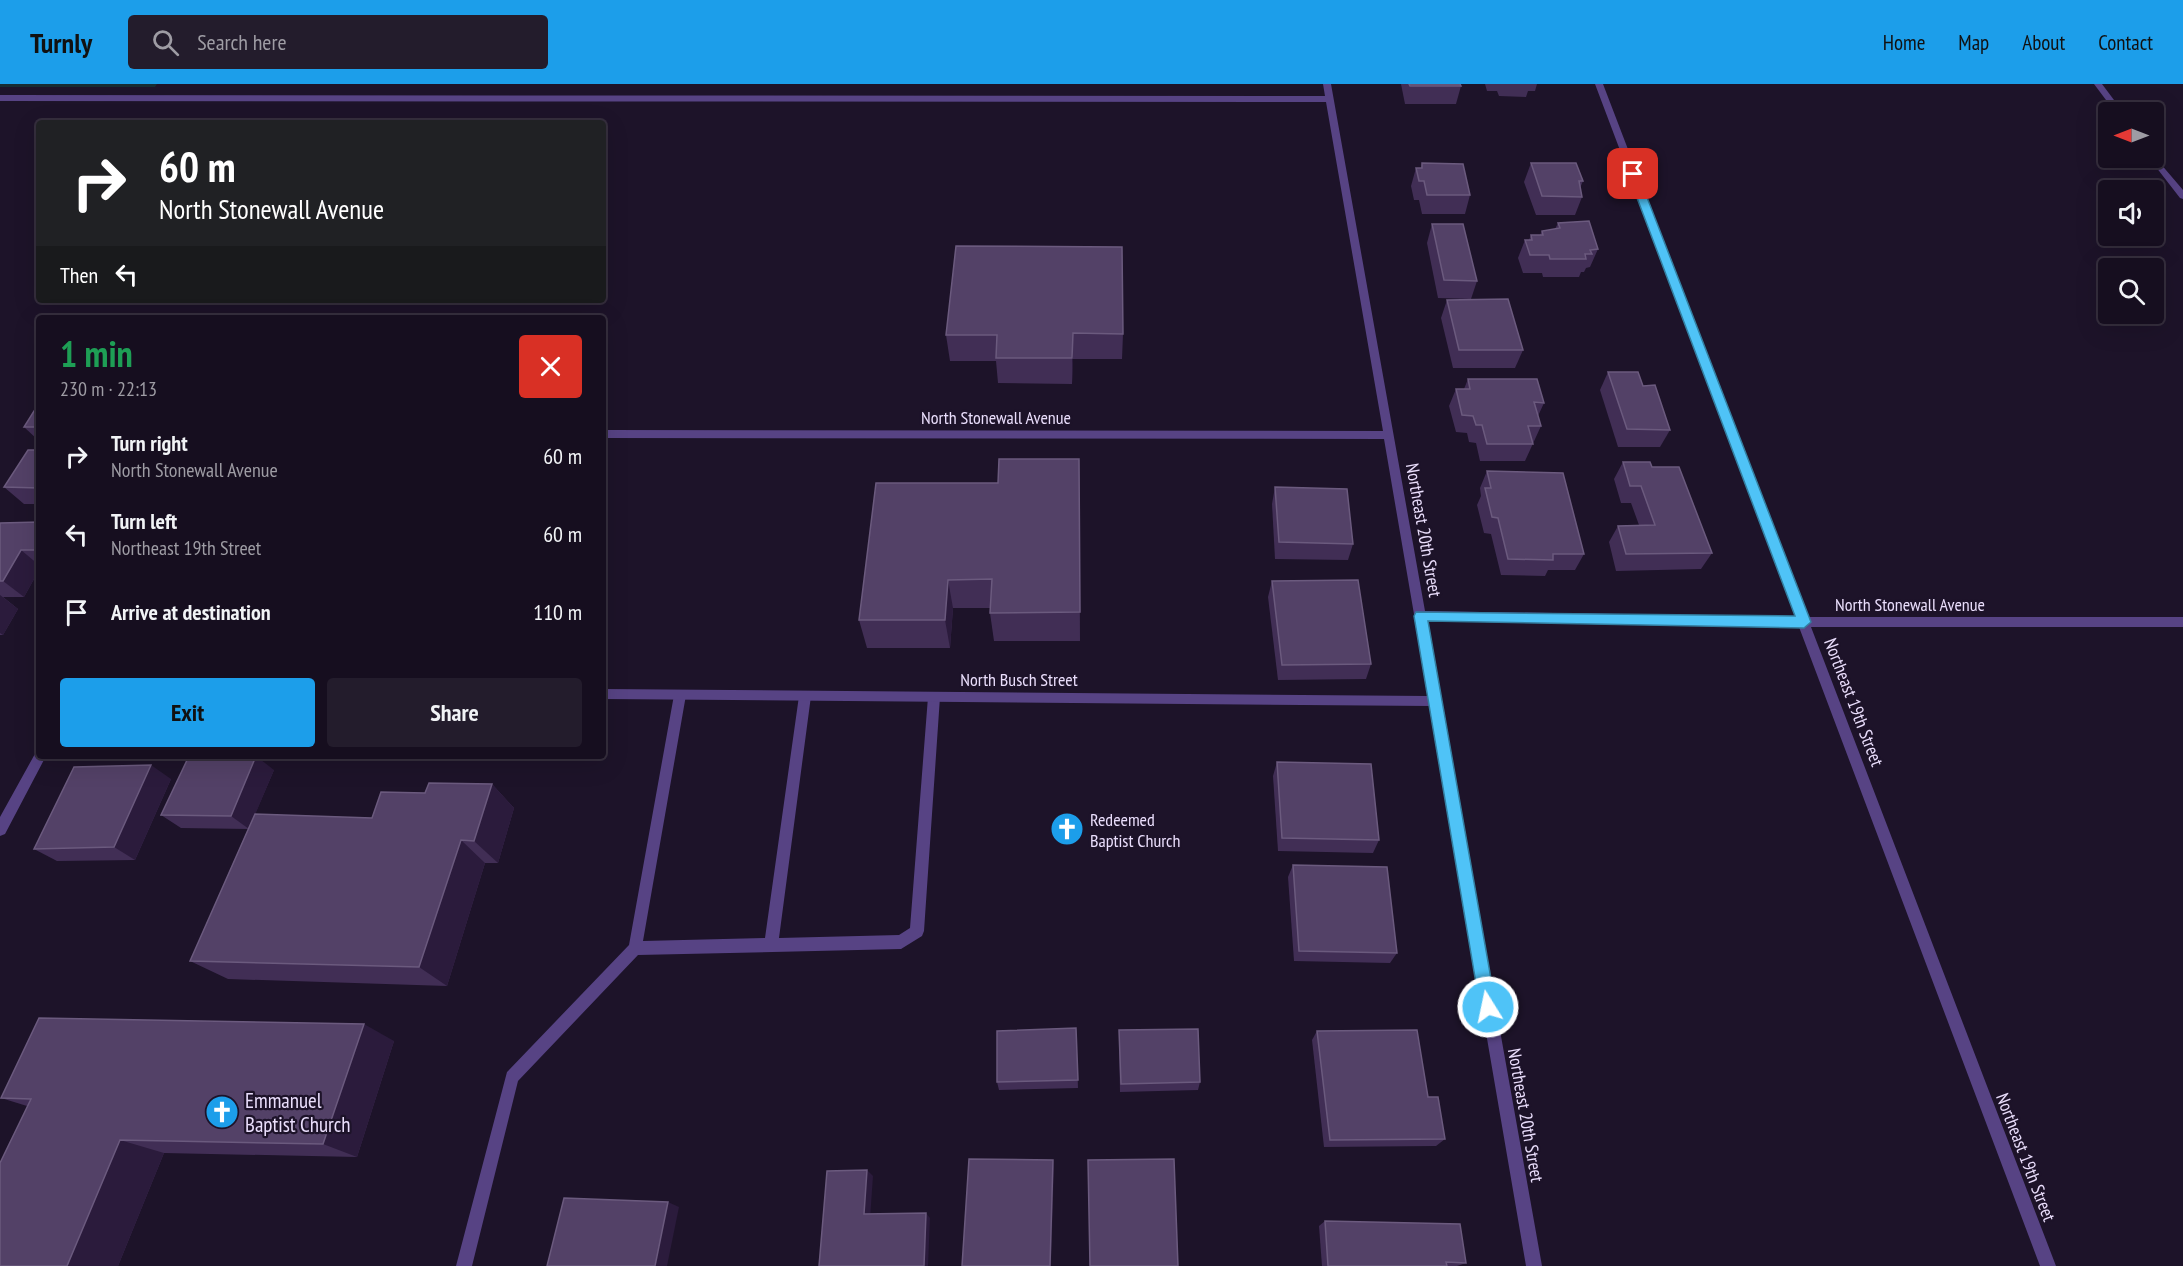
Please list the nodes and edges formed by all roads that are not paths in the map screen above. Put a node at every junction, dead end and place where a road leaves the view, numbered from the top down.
1 (1327, 84) edge
2 (1599, 84) edge
3 (2097, 84) edge
4 (0, 98) edge
5 (1329, 99) junction
6 (2111, 102) edge
7 (2162, 168) edge
8 (2183, 196) edge
9 (606, 434) edge
10 (1389, 435) junction
11 (1420, 616) junction
12 (1804, 622) junction
13 (2183, 622) edge
14 (606, 694) edge
15 (680, 695) junction
16 (805, 696) junction
17 (934, 697) junction
18 (1435, 701) junction
19 (38, 759) edge
20 (0, 830) edge
21 (771, 945) junction
22 (635, 948) junction
23 (464, 1266) edge
24 (1534, 1266) edge
25 (2048, 1266) edge

1 - 5 street, Northeast 20th Street
2 - 12 street, Northeast 19th Street
3 - 6 street
4 - 5 street
5 - 10 street, Northeast 20th Street
7 - 8 street
9 - 10 street, North Stonewall Avenue
10 - 11 street, Northeast 20th Street
11 - 12 street, North Stonewall Avenue
11 - 18 street, Northeast 20th Street
12 - 13 street, North Stonewall Avenue
12 - 25 street, Northeast 19th Street
14 - 15 street, North Busch Street
15 - 16 street, North Busch Street
15 - 22 street
16 - 17 street, North Busch Street
16 - 21 street
17 - 18 street, North Busch Street
17 - 21 street
18 - 24 street, Northeast 20th Street
19 - 20 street
21 - 22 street
22 - 23 street

